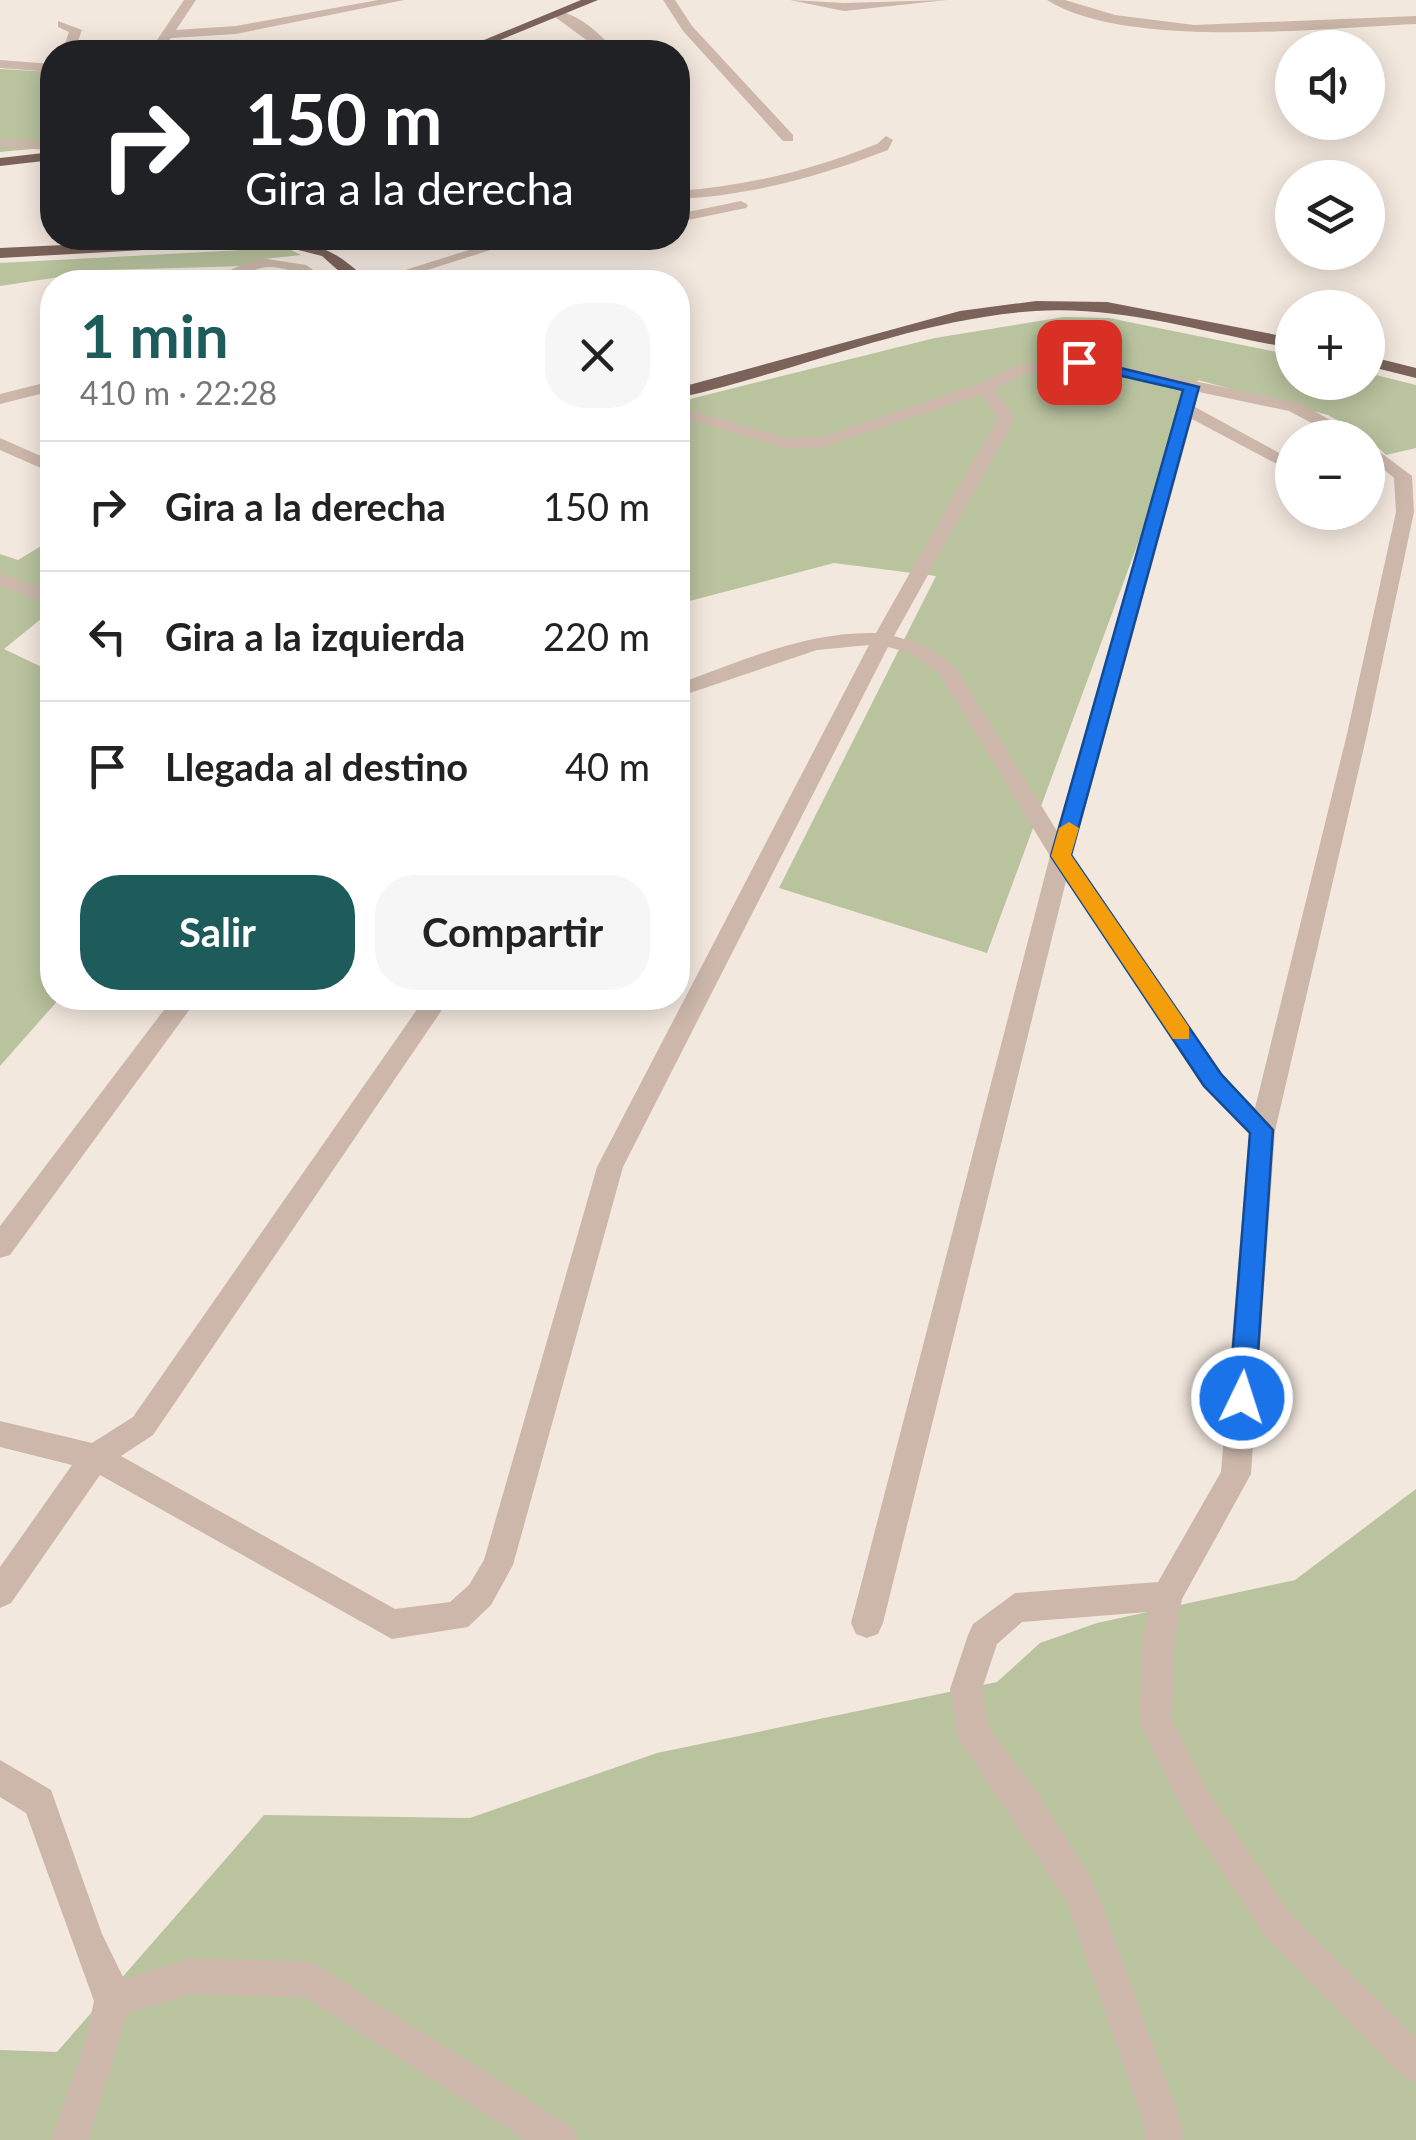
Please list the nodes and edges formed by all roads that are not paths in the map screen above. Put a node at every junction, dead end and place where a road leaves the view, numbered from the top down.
1 (190, 0) edge
2 (398, 0) edge
3 (542, 0) edge
4 (592, 0) edge
5 (670, 0) edge
6 (796, 0) edge
7 (941, 0) edge
8 (1054, 0) edge
9 (562, 13) junction
10 (1416, 20) edge
11 (62, 24) dead end
12 (167, 34) junction
13 (72, 40) edge
14 (163, 40) edge
15 (493, 40) edge
16 (599, 40) edge
17 (0, 64) edge
18 (40, 67) edge
19 (788, 138) dead end
20 (886, 140) dead end
21 (0, 143) edge
22 (40, 145) edge
23 (40, 157) edge
24 (0, 162) edge
25 (690, 194) edge
26 (766, 201) dead end
27 (690, 216) edge
28 (49, 250) edge
29 (320, 250) edge
30 (481, 250) edge
31 (0, 253) edge
32 (244, 270) edge
33 (301, 270) edge
34 (346, 270) edge
35 (415, 270) edge
36 (1275, 339) edge
37 (1385, 366) edge
38 (1416, 374) edge
39 (1192, 387) junction
40 (984, 388) junction
41 (40, 389) edge
42 (690, 390) edge
43 (0, 399) edge
44 (1184, 408) junction
45 (690, 415) edge
46 (1319, 420) edge
47 (0, 443) edge
48 (1275, 457) edge
49 (40, 462) edge
50 (1385, 462) edge
51 (1410, 498) edge
52 (0, 579) edge
53 (40, 594) edge
54 (884, 636) junction
55 (690, 688) edge
56 (1061, 856) junction
57 (177, 1010) edge
58 (430, 1010) edge
59 (1262, 1130) junction
60 (0, 1247) edge
61 (0, 1434) edge
62 (95, 1457) junction
63 (0, 1594) edge
64 (1167, 1596) junction
65 (867, 1622) dead end
66 (0, 1777) edge
67 (0, 1801) edge
68 (39, 1802) junction
69 (112, 2001) junction
70 (1416, 2064) edge
71 (70, 2140) edge
72 (559, 2140) edge
73 (1164, 2140) edge

1 - 12 street
2 - 12 street
3 - 9 street
4 - 9 main road
5 - 19 street
6 - 7 street
8 - 10 street
9 - 15 main road
9 - 16 street
11 - 13 street
12 - 14 street
17 - 18 street
20 - 25 street
21 - 22 street
23 - 24 main road
26 - 27 street
28 - 31 main road
29 - 34 main road
30 - 35 street
32 - 33 street
36 - 42 main road
37 - 38 main road
39 - 40 street
39 - 44 street
39 - 46 street
40 - 45 street
40 - 54 street
41 - 43 street
44 - 48 street
44 - 56 street
47 - 49 street
50 - 51 street
51 - 59 street
52 - 53 street
54 - 55 street
54 - 56 street
54 - 62 street
56 - 59 street
56 - 65 street
57 - 60 street
58 - 62 street
59 - 64 street
61 - 62 street
62 - 63 street
64 - 70 street
64 - 73 street
66 - 68 street
67 - 68 street
68 - 69 street
69 - 71 street
69 - 72 street

